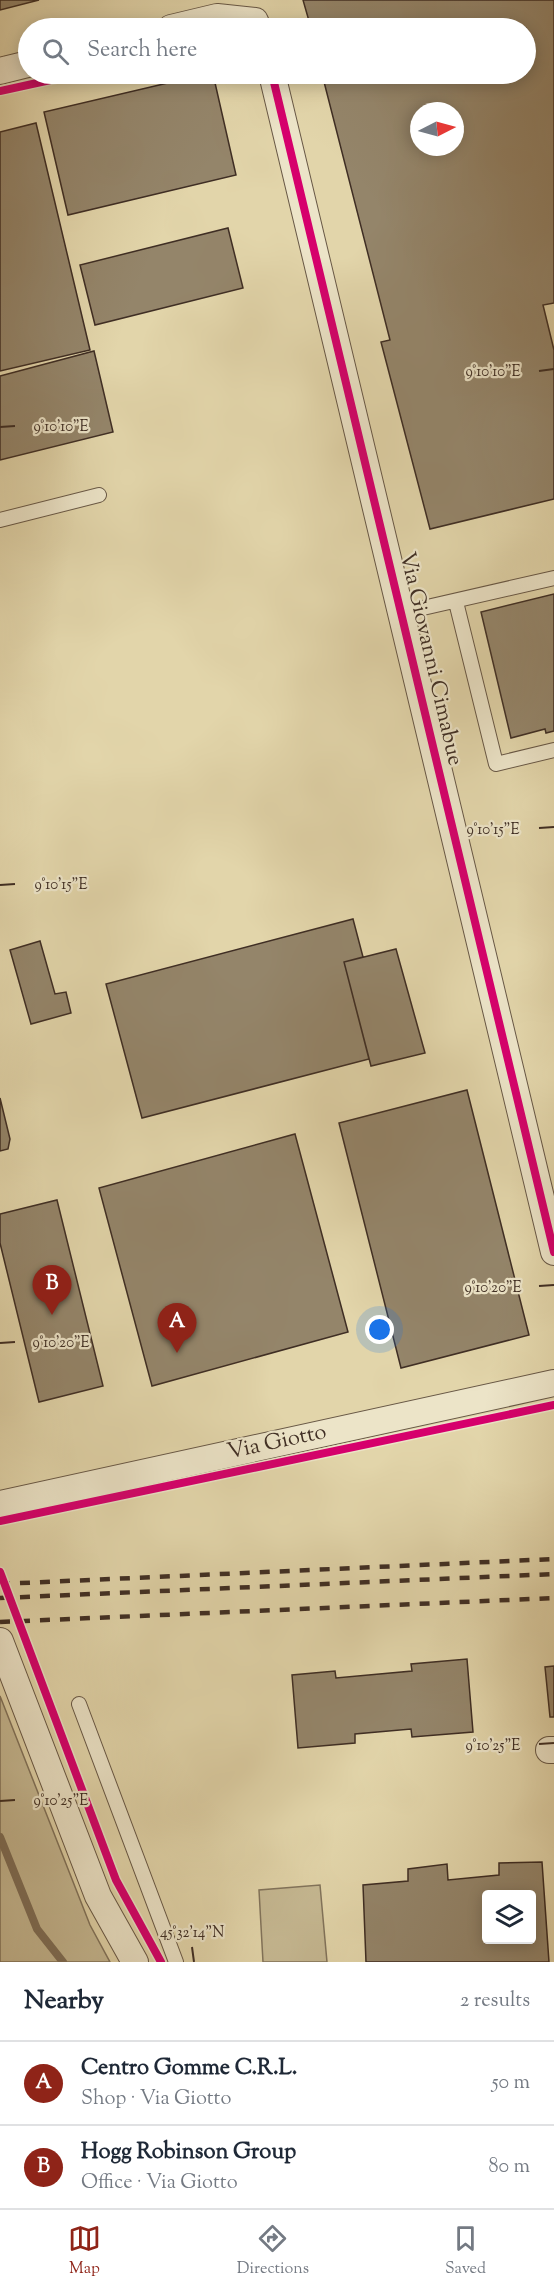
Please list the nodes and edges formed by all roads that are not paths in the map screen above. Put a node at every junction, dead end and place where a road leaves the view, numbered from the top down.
1 (18, 66) edge
2 (0, 71) edge
3 (274, 84) edge
4 (99, 495) dead end
5 (0, 520) edge
6 (554, 578) edge
7 (456, 602) junction
8 (400, 614) junction
9 (554, 750) edge
10 (554, 1252) edge
11 (554, 1383) edge
12 (0, 1504) edge
13 (0, 1641) edge
14 (79, 1704) dead end
15 (135, 1962) edge
16 (176, 1962) edge

1 - 2 street
3 - 8 street, Via Giovanni Cimabue
4 - 5 lane
6 - 7 lane
7 - 8 lane
7 - 9 lane
8 - 10 street, Via Giovanni Cimabue
11 - 12 street, Via Giotto
13 - 15 street
14 - 16 lane

